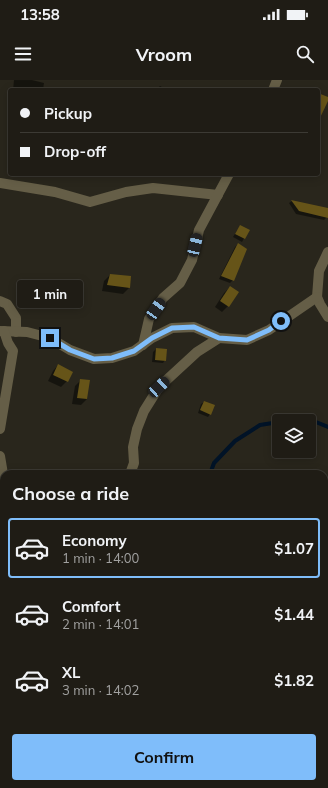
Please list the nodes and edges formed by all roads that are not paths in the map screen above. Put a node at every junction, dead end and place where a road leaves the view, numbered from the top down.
1 (228, 176) edge
2 (0, 183) edge
3 (218, 195) junction
4 (328, 252) edge
5 (317, 297) junction
6 (0, 301) edge
7 (328, 317) edge
8 (2, 331) edge
9 (16, 332) junction
10 (219, 338) junction
11 (143, 345) junction
12 (0, 429) edge
13 (0, 456) edge
14 (2, 470) edge
15 (131, 470) edge

1 - 3 street
2 - 3 street
3 - 11 street
4 - 5 street
5 - 7 street
5 - 10 street
6 - 9 street
8 - 9 street
8 - 12 street
9 - 11 street
10 - 11 street
10 - 15 street
13 - 14 street

